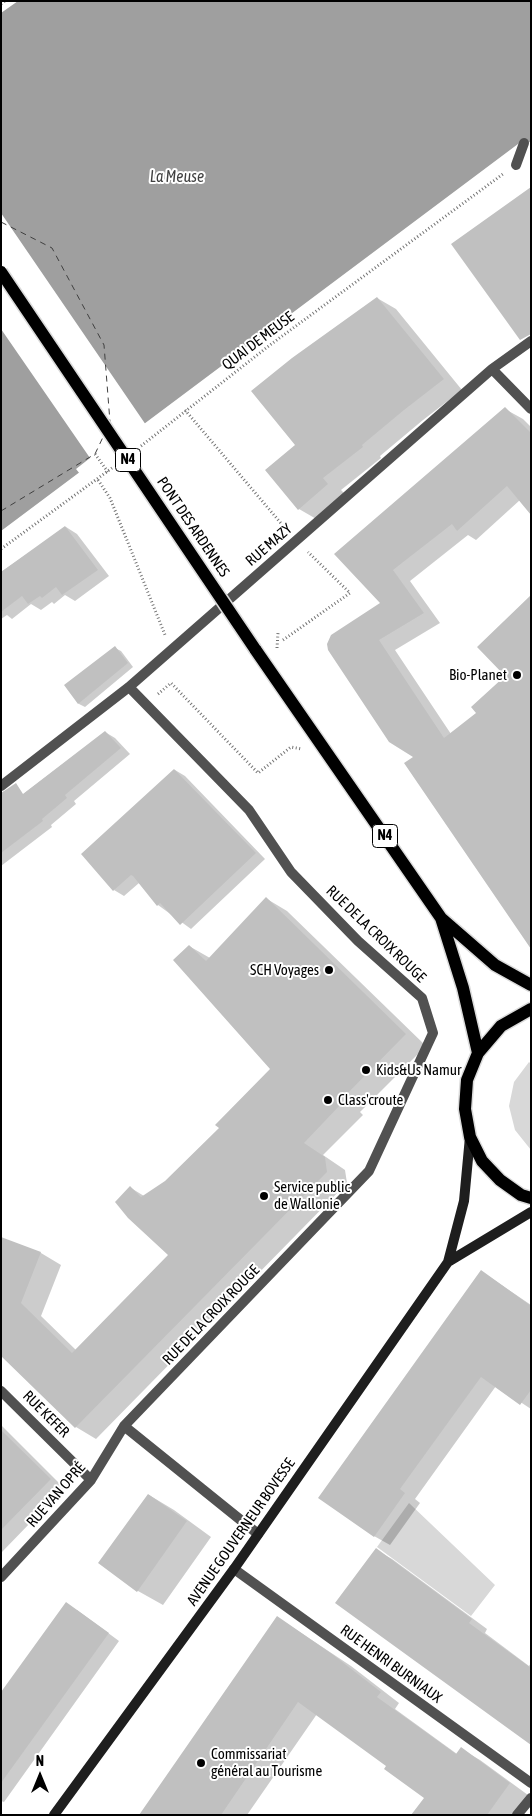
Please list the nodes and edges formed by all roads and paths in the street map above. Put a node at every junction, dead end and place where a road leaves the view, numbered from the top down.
1 (5, 1) edge
2 (1, 4) edge
3 (524, 142) dead end
4 (516, 165) joint
5 (1, 272) edge
6 (531, 341) edge
7 (492, 369) junction
8 (531, 409) edge
9 (185, 410) junction
10 (139, 447) dead end
11 (95, 454) dead end
12 (116, 466) dead end
13 (108, 472) junction
14 (98, 480) junction
15 (297, 541) junction
16 (1, 548) edge
17 (283, 640) dead end
18 (171, 651) junction
19 (129, 687) junction
20 (145, 704) junction
21 (291, 747) dead end
22 (1, 786) edge
23 (441, 918) junction
24 (531, 985) edge
25 (531, 1009) edge
26 (478, 1053) junction
27 (470, 1137) junction
28 (531, 1198) edge
29 (531, 1212) edge
30 (448, 1262) junction
31 (1, 1391) edge
32 (124, 1426) junction
33 (91, 1480) junction
34 (258, 1534) junction
35 (234, 1569) junction
36 (1, 1577) edge
37 (531, 1783) edge
38 (531, 1798) edge
39 (54, 1815) edge
40 (517, 1815) edge

1 - 2 path
3 - 4 street
4 - 9 path, QUAI DE MEUSE
5 - 23 main road, PONT DES ARDENNES / N4, bridge
6 - 7 street, RUE MAZY
7 - 8 street
7 - 15 street, RUE MAZY
9 - 10 path, QUAI DE MEUSE
9 - 15 path
11 - 13 path
12 - 13 path
13 - 14 path
14 - 16 path
14 - 18 path
15 - 17 path
15 - 18 street, RUE MAZY
18 - 19 street, RUE MAZY
19 - 20 street, RUE DE LA CROIX ROUGE
19 - 22 street, RUE MAZY
20 - 21 path
20 - 32 street, RUE DE LA CROIX ROUGE
23 - 24 main road, N4
23 - 26 main road, N4
25 - 26 main road
26 - 27 main road
27 - 28 main road
27 - 30 main road, AVENUE GOUVERNEUR BOVESSE
29 - 30 main road, AVENUE GOUVERNEUR BOVESSE
30 - 34 main road, AVENUE GOUVERNEUR BOVESSE
31 - 33 street, RUE KEFER
32 - 33 street, RUE VAN OPRÉ
32 - 34 street
33 - 36 street, RUE VAN OPRÉ
34 - 35 main road, AVENUE GOUVERNEUR BOVESSE
35 - 37 street, RUE HENRI BURNIAUX
35 - 39 main road, AVENUE GOUVERNEUR BOVESSE
38 - 40 street

